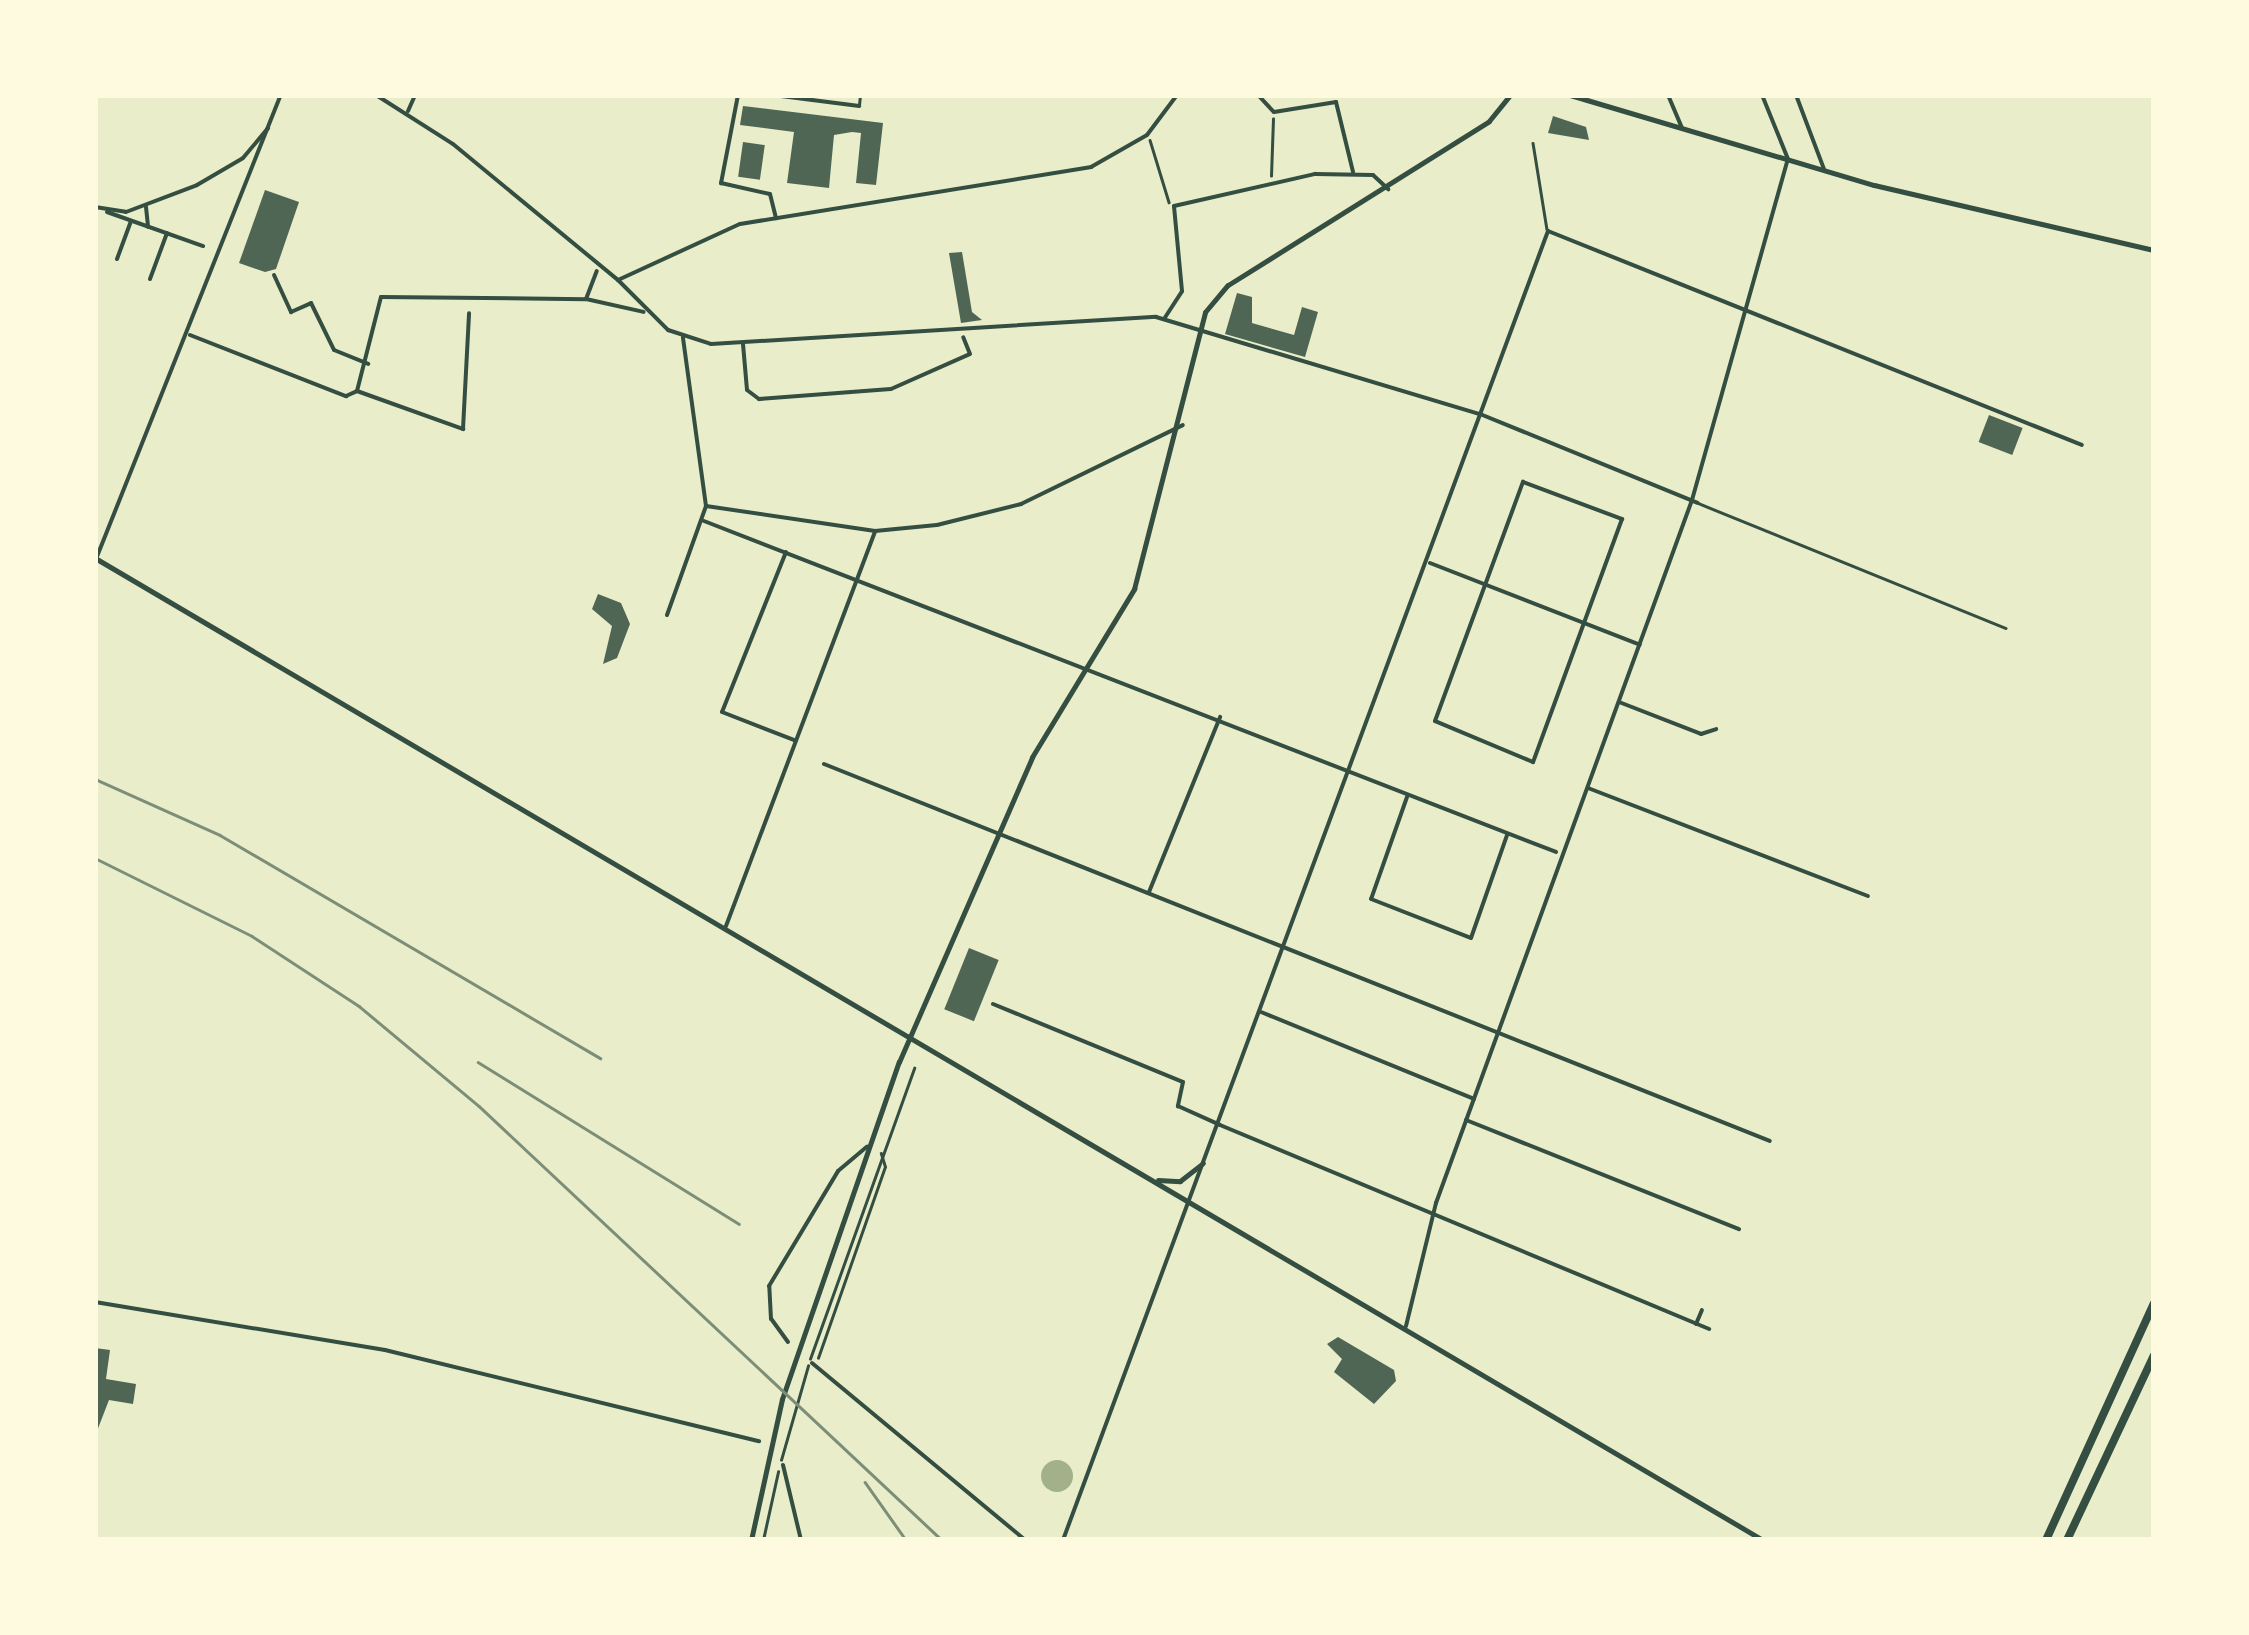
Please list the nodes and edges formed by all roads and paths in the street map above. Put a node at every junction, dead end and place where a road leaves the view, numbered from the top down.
1 (281, 95) edge
2 (376, 95) edge
3 (415, 95) edge
4 (738, 95) edge
5 (773, 95) edge
6 (860, 95) edge
7 (1176, 95) edge
8 (1258, 95) edge
9 (1510, 95) edge
10 (1570, 95) edge
11 (1668, 95) edge
12 (1762, 95) edge
13 (1796, 95) edge
14 (1593, 98) edge
15 (859, 106) joint
16 (408, 110) junction
17 (1274, 112) junction
18 (272, 124) junction
19 (1682, 129) junction
20 (1149, 138) dead end
21 (1533, 142) dead end
22 (1788, 160) junction
23 (1824, 169) junction
24 (1354, 172) junction
25 (1271, 182) junction
26 (1388, 189) junction
27 (146, 206) junction
28 (1174, 206) junction
29 (95, 207) edge
30 (102, 210) junction
31 (776, 218) junction
32 (131, 222) junction
33 (148, 226) junction
34 (1548, 231) junction
35 (168, 233) junction
36 (204, 246) dead end
37 (2154, 250) edge
38 (118, 259) dead end
39 (597, 271) junction
40 (274, 275) dead end
41 (150, 279) dead end
42 (618, 280) junction
43 (586, 299) junction
44 (1746, 308) junction
45 (644, 312) junction
46 (469, 313) dead end
47 (1164, 320) junction
48 (1198, 332) junction
49 (190, 334) junction
50 (963, 334) junction
51 (683, 338) junction
52 (743, 344) junction
53 (368, 364) junction
54 (357, 392) junction
55 (1480, 414) junction
56 (1182, 424) junction
57 (2082, 444) dead end
58 (1695, 502) junction
59 (706, 506) junction
60 (704, 521) junction
61 (875, 531) junction
62 (786, 552) junction
63 (95, 559) edge
64 (1428, 562) junction
65 (860, 581) junction
66 (1484, 584) junction
67 (667, 615) dead end
68 (1584, 624) junction
69 (2006, 628) dead end
70 (1640, 644) junction
71 (1089, 663) junction
72 (1619, 702) junction
73 (1220, 716) junction
74 (1716, 729) dead end
75 (796, 741) junction
76 (824, 764) dead end
77 (1350, 770) junction
78 (1588, 788) junction
79 (1408, 795) junction
80 (998, 832) junction
81 (1508, 835) junction
82 (1556, 852) dead end
83 (1149, 892) junction
84 (1868, 896) dead end
85 (726, 926) junction
86 (1286, 947) junction
87 (993, 1004) dead end
88 (1261, 1012) junction
89 (1501, 1031) junction
90 (911, 1034) junction
91 (914, 1068) dead end
92 (1474, 1099) junction
93 (1466, 1120) junction
94 (1220, 1125) junction
95 (1770, 1141) dead end
96 (871, 1144) junction
97 (880, 1153) junction
98 (1203, 1163) junction
99 (1156, 1180) junction
100 (1192, 1201) junction
101 (1434, 1214) junction
102 (1739, 1230) dead end
103 (95, 1302) edge
104 (2154, 1303) edge
105 (1702, 1310) dead end
106 (1696, 1324) junction
107 (1406, 1326) junction
108 (1709, 1329) dead end
109 (788, 1342) dead end
110 (2154, 1355) edge
111 (813, 1364) joint
112 (758, 1442) dead end
113 (783, 1465) dead end
114 (751, 1540) edge
115 (762, 1540) edge
116 (801, 1540) edge
117 (1025, 1540) edge
118 (1062, 1540) edge
119 (1764, 1540) edge
120 (2046, 1540) edge
121 (2067, 1540) edge

1 - 18 street
2 - 16 street
3 - 16 street
4 - 31 street
5 - 15 street
6 - 15 street
7 - 31 street
8 - 17 street
9 - 26 street
10 - 14 street
11 - 19 street
12 - 22 street
13 - 23 street
14 - 19 street
16 - 39 street
17 - 24 street
17 - 25 path
18 - 27 street
18 - 49 street
19 - 22 street
20 - 28 path
21 - 34 street
22 - 23 street
22 - 44 street
23 - 37 street
24 - 25 street
24 - 26 street
25 - 28 street
26 - 48 street
27 - 30 street
27 - 33 street
28 - 47 street
29 - 30 street
30 - 32 street
31 - 42 street
32 - 33 street
32 - 38 street
33 - 35 street
34 - 44 street
34 - 55 street
35 - 36 street
35 - 41 street
39 - 42 street
39 - 43 street
40 - 53 street
42 - 45 street
43 - 45 street
43 - 53 street
44 - 57 street
44 - 58 street
45 - 51 street
46 - 54 street
47 - 48 street
47 - 50 street
48 - 55 street
48 - 56 street
49 - 54 street
49 - 63 street
50 - 52 street
50 - 52 street
51 - 52 street
51 - 59 street
53 - 54 street
55 - 58 street
55 - 64 street
56 - 61 street
56 - 71 street
58 - 69 street
58 - 70 street
59 - 60 street
59 - 61 street
60 - 62 street
60 - 67 street
61 - 65 street
62 - 65 street
62 - 75 street
63 - 85 street
64 - 66 street
64 - 77 street
65 - 71 street
65 - 75 street
66 - 68 street
66 - 68 street
66 - 68 street
68 - 70 street
70 - 72 street
71 - 73 street
71 - 80 street
72 - 74 street
72 - 78 street
73 - 77 street
73 - 83 street
75 - 85 street
76 - 80 street
77 - 79 street
77 - 86 street
78 - 84 street
78 - 89 street
79 - 81 street
79 - 81 street
80 - 83 street
80 - 90 street
81 - 82 street
83 - 86 street
85 - 90 street
86 - 88 street
86 - 89 street
87 - 94 street
88 - 92 street
88 - 94 street
89 - 92 street
89 - 95 street
90 - 96 street
90 - 99 street
91 - 97 path
92 - 93 street
93 - 101 street
93 - 102 street
94 - 98 street
94 - 101 street
96 - 109 street
96 - 114 street
97 - 111 path
97 - 115 path
98 - 99 street
98 - 100 street
99 - 100 street
100 - 107 street
100 - 118 street
101 - 106 street
101 - 107 street
103 - 112 street
104 - 120 highway
105 - 106 street
106 - 108 street
107 - 119 street
110 - 121 highway
111 - 117 street
113 - 116 street

